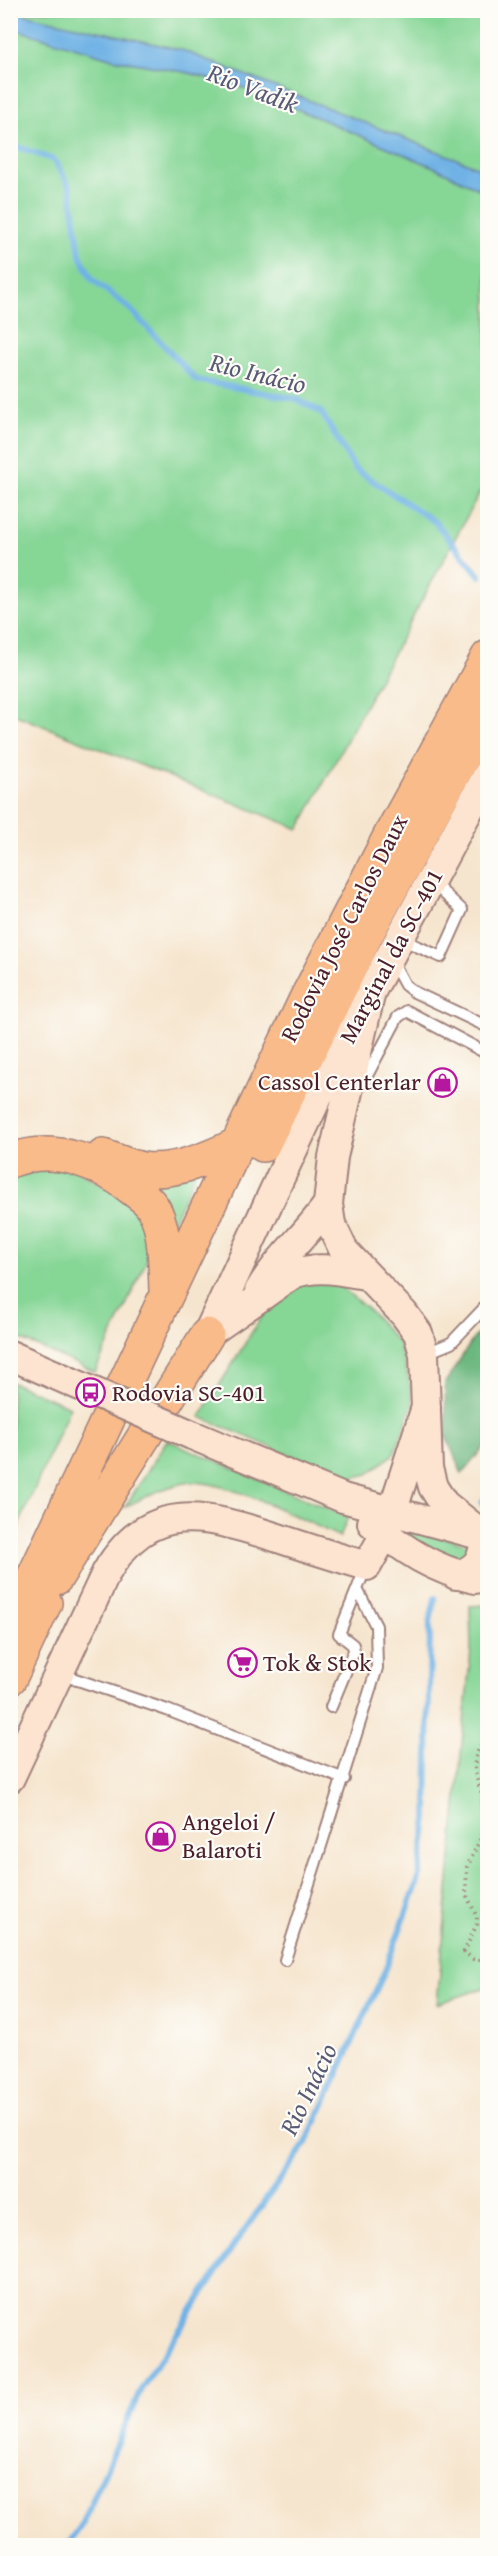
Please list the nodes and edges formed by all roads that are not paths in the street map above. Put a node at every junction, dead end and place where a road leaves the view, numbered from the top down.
1 (488, 657) edge
2 (488, 710) edge
3 (488, 774) edge
4 (431, 881) junction
5 (395, 948) junction
6 (370, 996) junction
7 (488, 1027) edge
8 (488, 1054) edge
9 (10, 1136) edge
10 (238, 1144) junction
11 (333, 1157) junction
12 (10, 1161) edge
13 (328, 1204) junction
14 (365, 1275) junction
15 (166, 1295) junction
16 (254, 1299) junction
17 (488, 1304) edge
18 (207, 1335) junction
19 (424, 1354) junction
20 (10, 1355) edge
21 (426, 1407) junction
22 (371, 1512) junction
23 (486, 1537) edge
24 (456, 1575) junction
25 (56, 1578) junction
26 (362, 1578) junction
27 (488, 1582) edge
28 (10, 1627) edge
29 (60, 1674) junction
30 (10, 1678) edge
31 (332, 1707) dead end
32 (10, 1778) edge
33 (344, 1779) junction
34 (285, 1960) dead end

1 - 10 highway, Rodovia José Carlos Daux
2 - 25 highway, Rodovia José Carlos Daux
3 - 4 main road, Marginal da SC-401
4 - 5 main road, Marginal da SC-401
4 - 5 lane
5 - 6 main road, Marginal da SC-401
5 - 7 lane
6 - 11 main road
6 - 18 main road, Marginal da SC-401
8 - 11 lane
9 - 10 highway
10 - 15 highway, Rodovia José Carlos Daux
11 - 13 main road
12 - 15 highway
13 - 14 main road
13 - 16 main road
14 - 16 main road
14 - 19 main road
15 - 28 highway, Rodovia José Carlos Daux
16 - 18 main road
17 - 19 lane
18 - 25 highway
19 - 21 main road
20 - 22 main road, bridge
21 - 22 main road
21 - 23 main road
22 - 23 main road
22 - 24 main road
22 - 26 main road
23 - 24 main road
24 - 27 main road
25 - 30 highway, Rodovia José Carlos Daux
26 - 29 main road
26 - 31 lane
26 - 33 lane
29 - 32 main road
29 - 33 lane
33 - 34 lane

